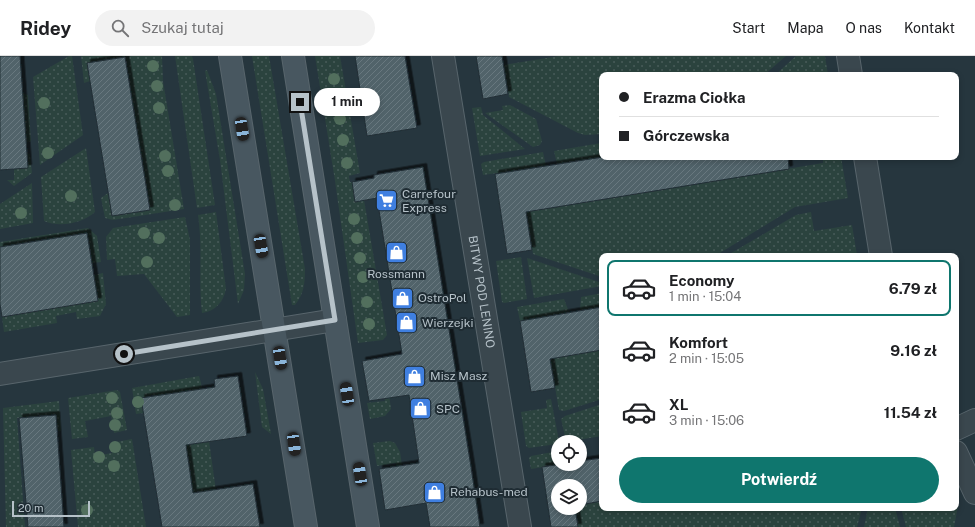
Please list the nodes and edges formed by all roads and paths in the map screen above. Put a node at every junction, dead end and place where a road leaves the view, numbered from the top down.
1 (230, 56) edge
2 (293, 56) edge
3 (443, 56) edge
4 (848, 56) edge
5 (851, 72) edge
6 (865, 160) edge
7 (881, 253) edge
8 (335, 320) junction
9 (275, 330) junction
10 (0, 374) edge
11 (975, 420) edge
12 (959, 428) edge
13 (959, 458) edge
14 (975, 493) edge
15 (306, 527) edge
16 (368, 527) edge
17 (520, 527) edge

1 - 9 main road
2 - 8 main road
3 - 17 street, BITWY POD LENINO
4 - 5 street
6 - 7 street
8 - 9 street
8 - 16 main road
9 - 10 street
9 - 15 main road
11 - 12 street
13 - 14 street

